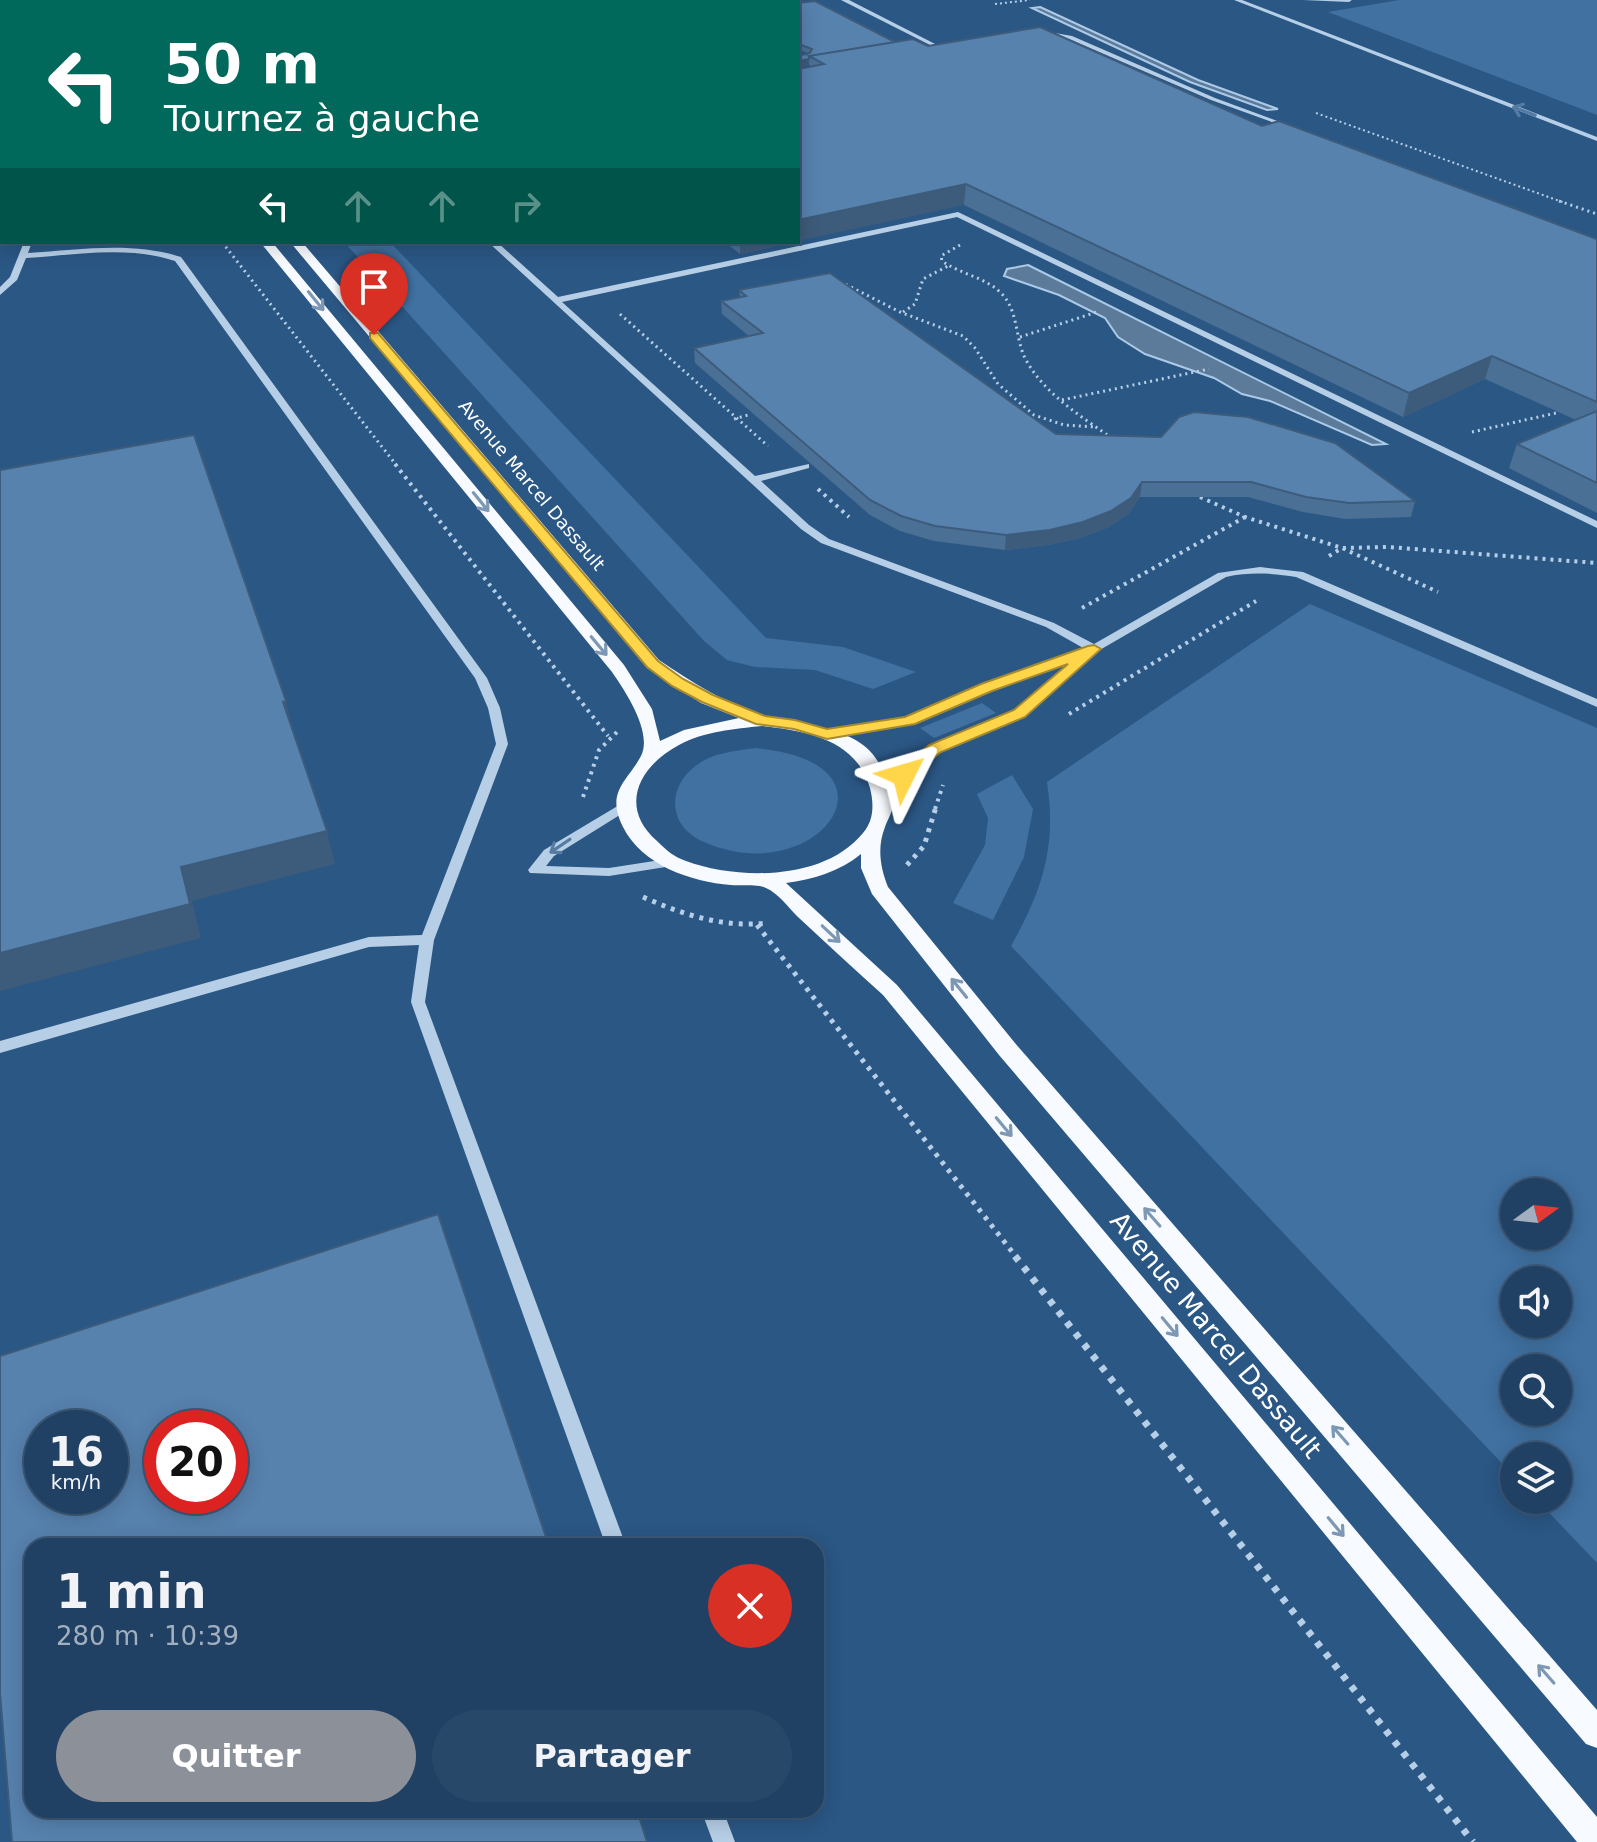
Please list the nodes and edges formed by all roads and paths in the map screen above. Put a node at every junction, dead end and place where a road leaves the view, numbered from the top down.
1 (844, 0) edge
2 (1030, 0) edge
3 (1237, 0) edge
4 (1306, 0) edge
5 (1349, 0) edge
6 (995, 4) dead end
7 (1026, 32) edge
8 (952, 45) edge
9 (938, 47) junction
10 (923, 50) edge
11 (1303, 132) edge
12 (1399, 137) dead end
13 (1385, 138) dead end
14 (1597, 139) edge
15 (1443, 153) dead end
16 (1439, 157) dead end
17 (1502, 174) dead end
18 (1490, 175) dead end
19 (1557, 194) dead end
20 (1554, 198) dead end
21 (988, 228) junction
22 (27, 244) edge
23 (224, 244) edge
24 (268, 244) edge
25 (298, 244) edge
26 (494, 244) edge
27 (23, 256) junction
28 (948, 266) junction
29 (831, 278) edge
30 (0, 292) edge
31 (558, 300) junction
32 (902, 312) junction
33 (1556, 413) edge
34 (1096, 427) junction
35 (1119, 443) edge
36 (1427, 443) junction
37 (805, 466) edge
38 (754, 480) junction
39 (1200, 497) edge
40 (1245, 517) junction
41 (1597, 525) edge
42 (1342, 548) junction
43 (1597, 563) edge
44 (1299, 574) junction
45 (1438, 592) dead end
46 (1050, 625) junction
47 (1094, 649) junction
48 (1597, 703) edge
49 (1065, 717) dead end
50 (762, 721) junction
51 (827, 734) junction
52 (608, 736) dead end
53 (651, 755) junction
54 (949, 776) dead end
55 (883, 793) junction
56 (626, 805) junction
57 (871, 836) junction
58 (667, 863) junction
59 (772, 882) junction
60 (879, 889) junction
61 (757, 925) dead end
62 (427, 940) junction
63 (0, 1047) edge
64 (613, 1538) edge
65 (1597, 1733) edge
66 (715, 1818) edge
67 (1597, 1841) edge
68 (724, 1842) edge
69 (1473, 1842) edge

1 - 9 lane
2 - 6 path
14 -> 3 lane
4 - 5 lane
7 - 11 lane
8 - 9 lane
9 - 10 lane
12 - 13 path
15 - 16 path
17 - 18 path
19 - 20 path
21 - 28 path
21 - 31 lane
21 - 36 lane
22 - 27 lane
23 - 52 path
24 -> 53 main road
25 - 50 main road, Avenue Marcel Dassault
26 - 31 lane
27 - 30 lane
27 - 62 lane
28 - 32 path
28 - 34 path
29 - 32 path
31 - 38 lane
32 - 34 path
33 - 36 path
34 - 35 path
36 - 41 lane
37 - 38 lane
38 - 46 lane
39 - 40 path
40 - 42 path
40 - 46 path
42 - 43 path
42 - 44 path
42 - 45 path
44 - 47 lane
44 - 48 lane
44 - 49 path
46 - 47 lane
47 - 51 lane
47 - 55 lane
50 - 51 main road
50 - 53 main road
51 - 55 main road
53 - 56 main road
54 - 60 path
55 - 57 main road
56 - 58 main road
56 -> 58 lane
57 - 59 main road
57 - 60 main road, Avenue Marcel Dassault
58 - 59 main road
59 -> 67 main road, Avenue Marcel Dassault
65 -> 60 main road, Avenue Marcel Dassault
61 - 69 path
62 - 63 lane
62 - 64 lane
66 - 68 lane

